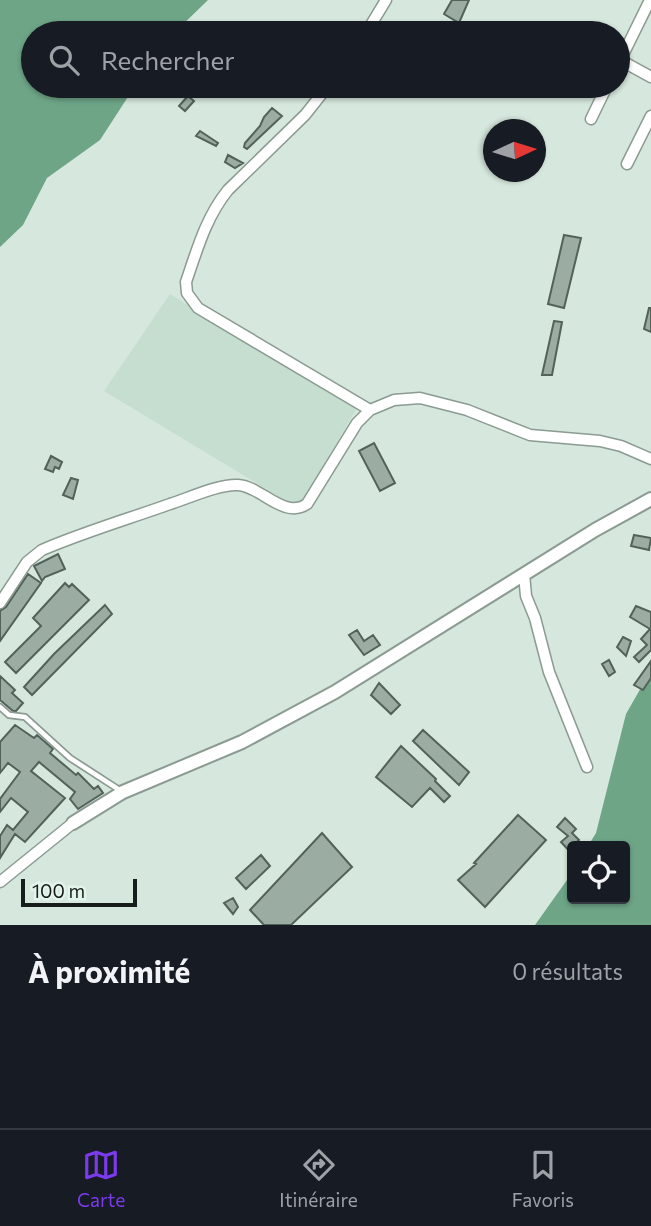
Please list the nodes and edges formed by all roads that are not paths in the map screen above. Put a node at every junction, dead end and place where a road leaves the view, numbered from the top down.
1 (386, 0) edge
2 (650, 0) edge
3 (373, 21) edge
4 (630, 40) edge
5 (630, 67) edge
6 (651, 77) edge
7 (318, 98) edge
8 (601, 98) edge
9 (651, 116) edge
10 (591, 119) dead end
11 (626, 164) dead end
12 (370, 410) junction
13 (651, 459) edge
14 (651, 499) edge
15 (524, 575) junction
16 (0, 603) edge
17 (0, 708) edge
18 (587, 767) dead end
19 (123, 792) junction
20 (69, 819) joint
21 (0, 882) edge

1 - 3 street
2 - 4 street
5 - 6 street
7 - 12 street
8 - 10 street
9 - 11 street
12 - 13 street
12 - 16 street
14 - 15 street
15 - 18 street
15 - 19 street
17 - 19 lane
19 - 20 street
20 - 21 street

